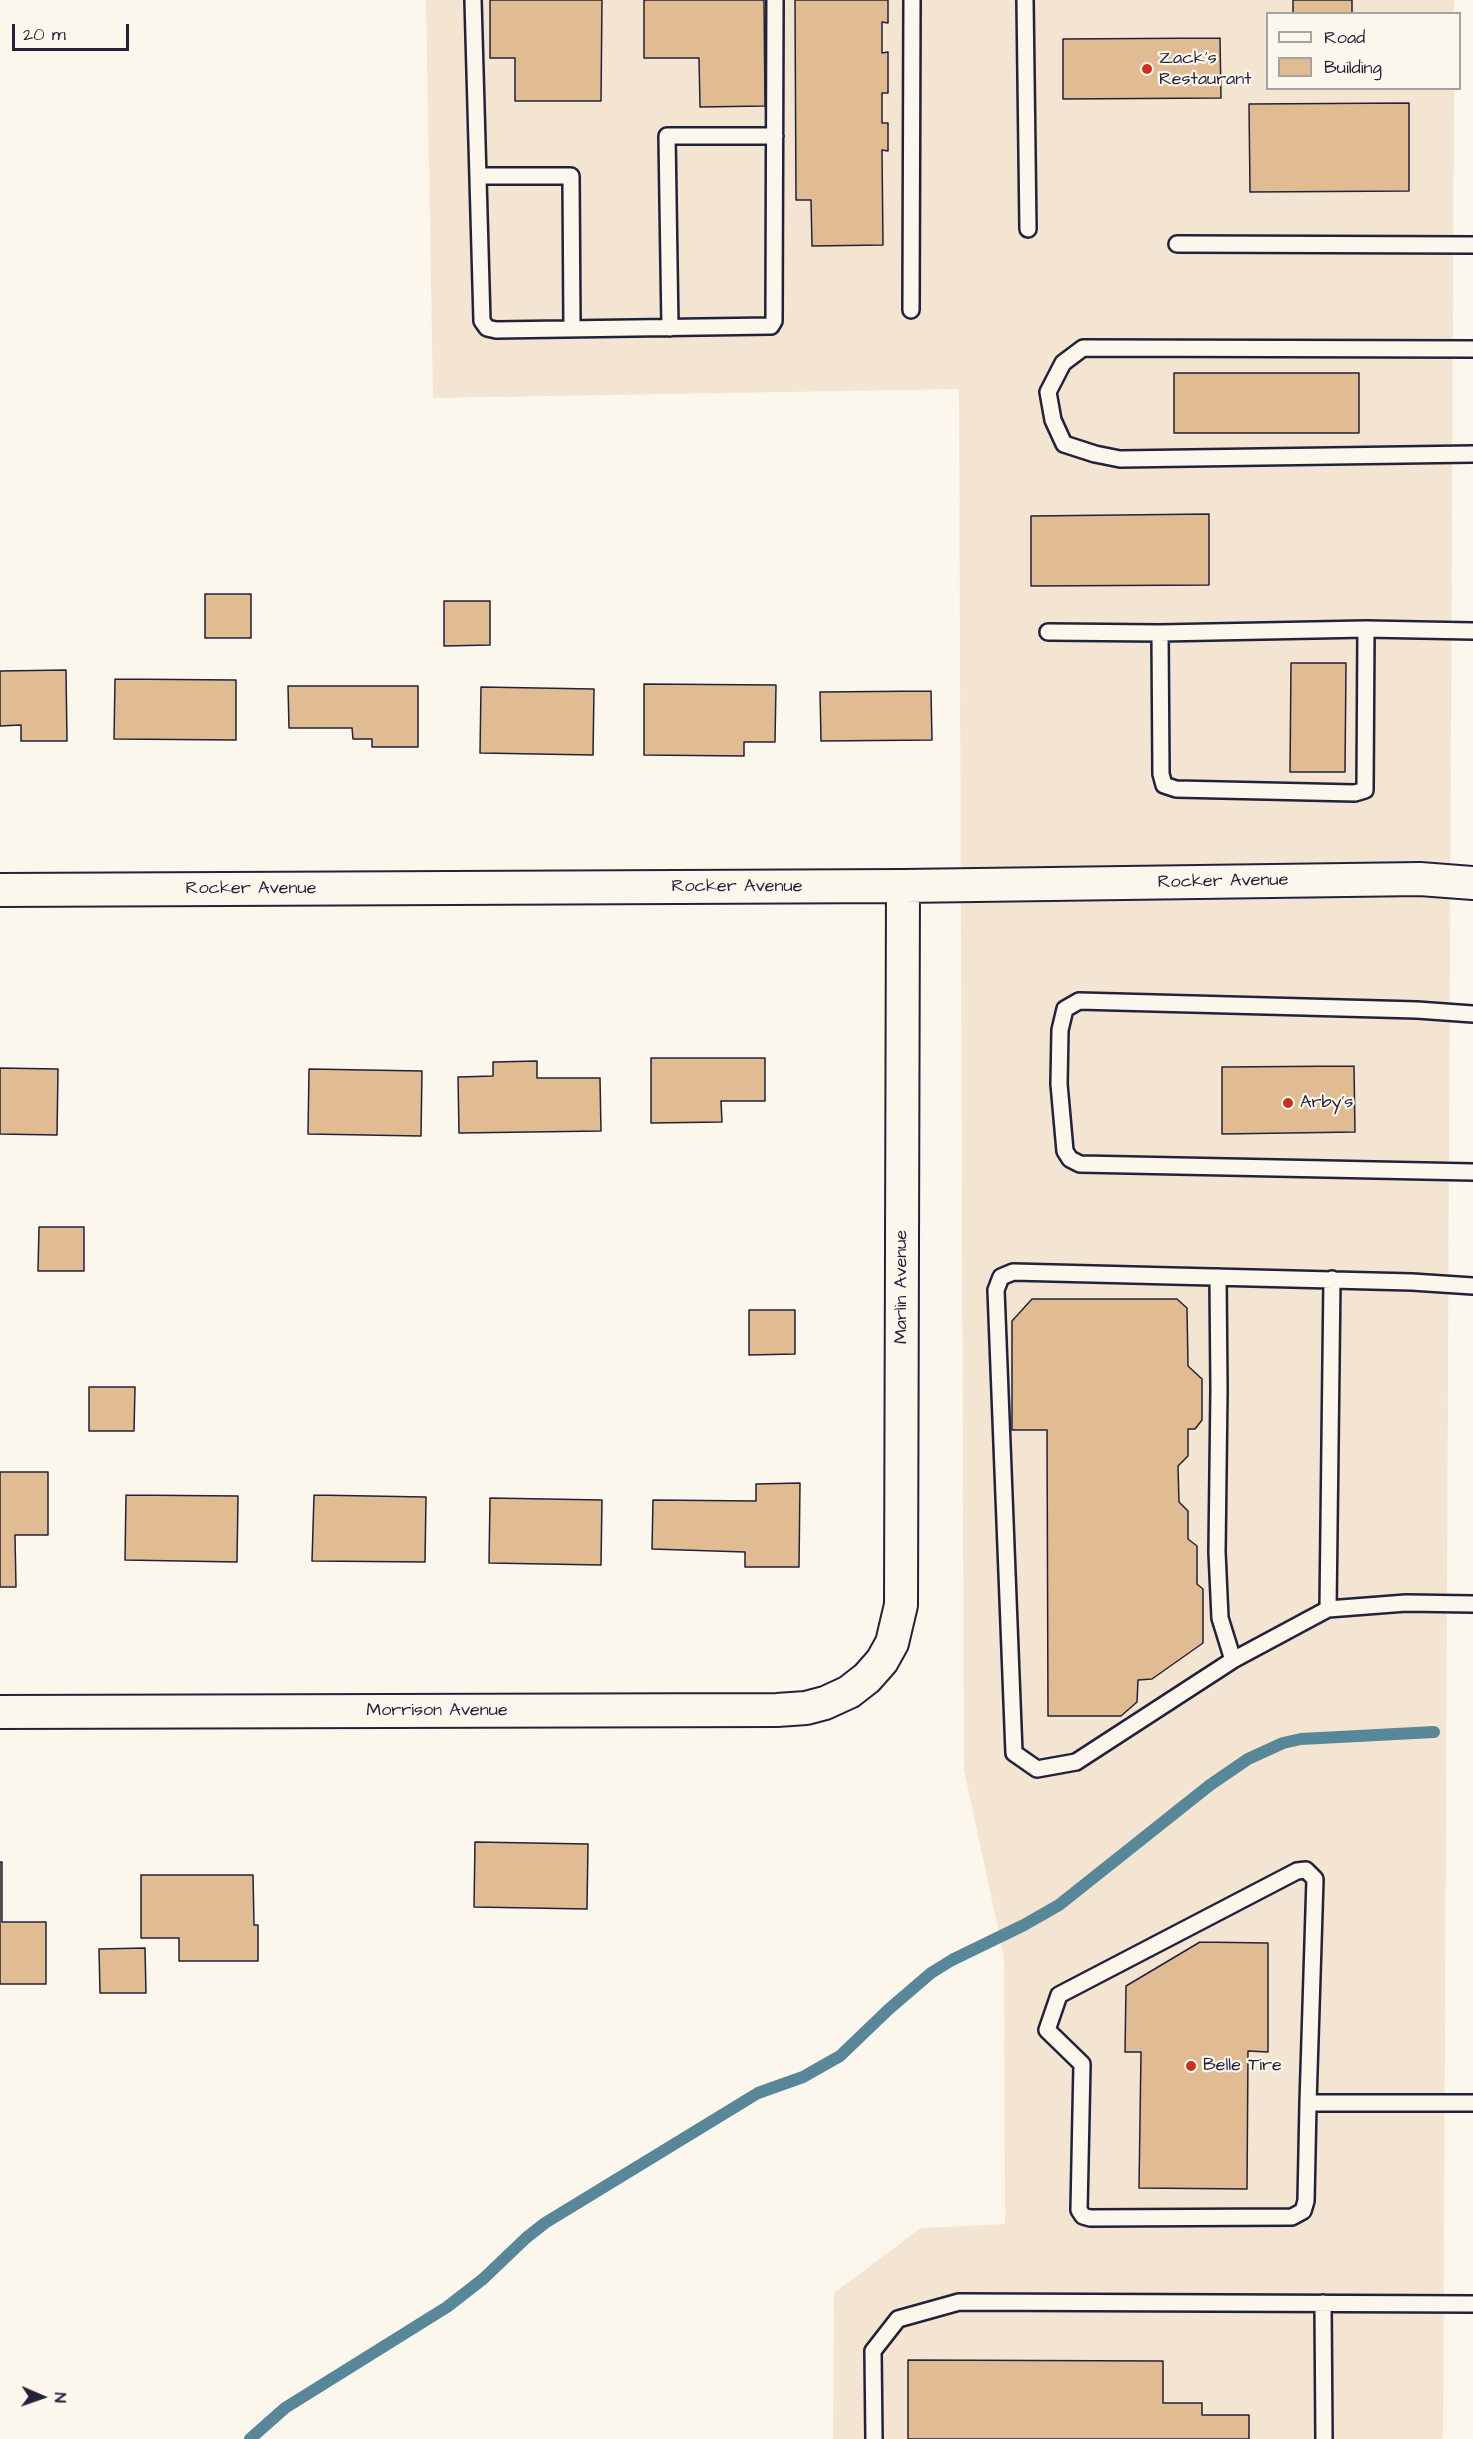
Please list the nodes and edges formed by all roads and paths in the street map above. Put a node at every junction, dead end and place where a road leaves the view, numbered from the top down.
1 (473, 0) edge
2 (775, 0) edge
3 (912, 0) edge
4 (1025, 0) edge
5 (775, 136) junction
6 (478, 176) junction
7 (1028, 230) dead end
8 (1177, 244) dead end
9 (1473, 245) edge
10 (911, 310) dead end
11 (670, 328) junction
12 (572, 329) junction
13 (1473, 349) edge
14 (1473, 454) edge
15 (1366, 629) junction
16 (1473, 631) edge
17 (1048, 632) dead end
18 (1160, 633) junction
19 (1473, 883) edge
20 (903, 886) junction
21 (0, 890) edge
22 (1473, 1014) edge
23 (1473, 1172) edge
24 (1218, 1277) junction
25 (1332, 1280) junction
26 (1473, 1286) edge
27 (1473, 1604) edge
28 (1328, 1609) junction
29 (1233, 1660) junction
30 (867, 1678) joint
31 (0, 1712) edge
32 (1308, 2103) junction
33 (1473, 2103) edge
34 (1323, 2303) junction
35 (1473, 2304) edge
36 (874, 2439) edge
37 (1324, 2439) edge

1 - 6 lane
2 - 5 lane
3 - 10 lane
4 - 7 lane
5 - 11 lane
5 - 11 lane
6 - 12 lane
6 - 12 lane
8 - 9 lane
11 - 12 lane
13 - 14 lane
15 - 16 lane
15 - 18 lane
15 - 18 lane
17 - 18 lane
19 - 20 street, Rocker Avenue
20 - 21 street, Rocker Avenue
20 - 30 street, Marlin Avenue
22 - 23 lane
24 - 25 lane
24 - 29 lane
24 - 29 lane
25 - 26 lane
25 - 28 lane
27 - 28 lane
28 - 29 lane
30 - 31 street, Morrison Avenue
32 - 32 lane
32 - 33 lane
34 - 35 lane
34 - 36 lane
34 - 37 lane

